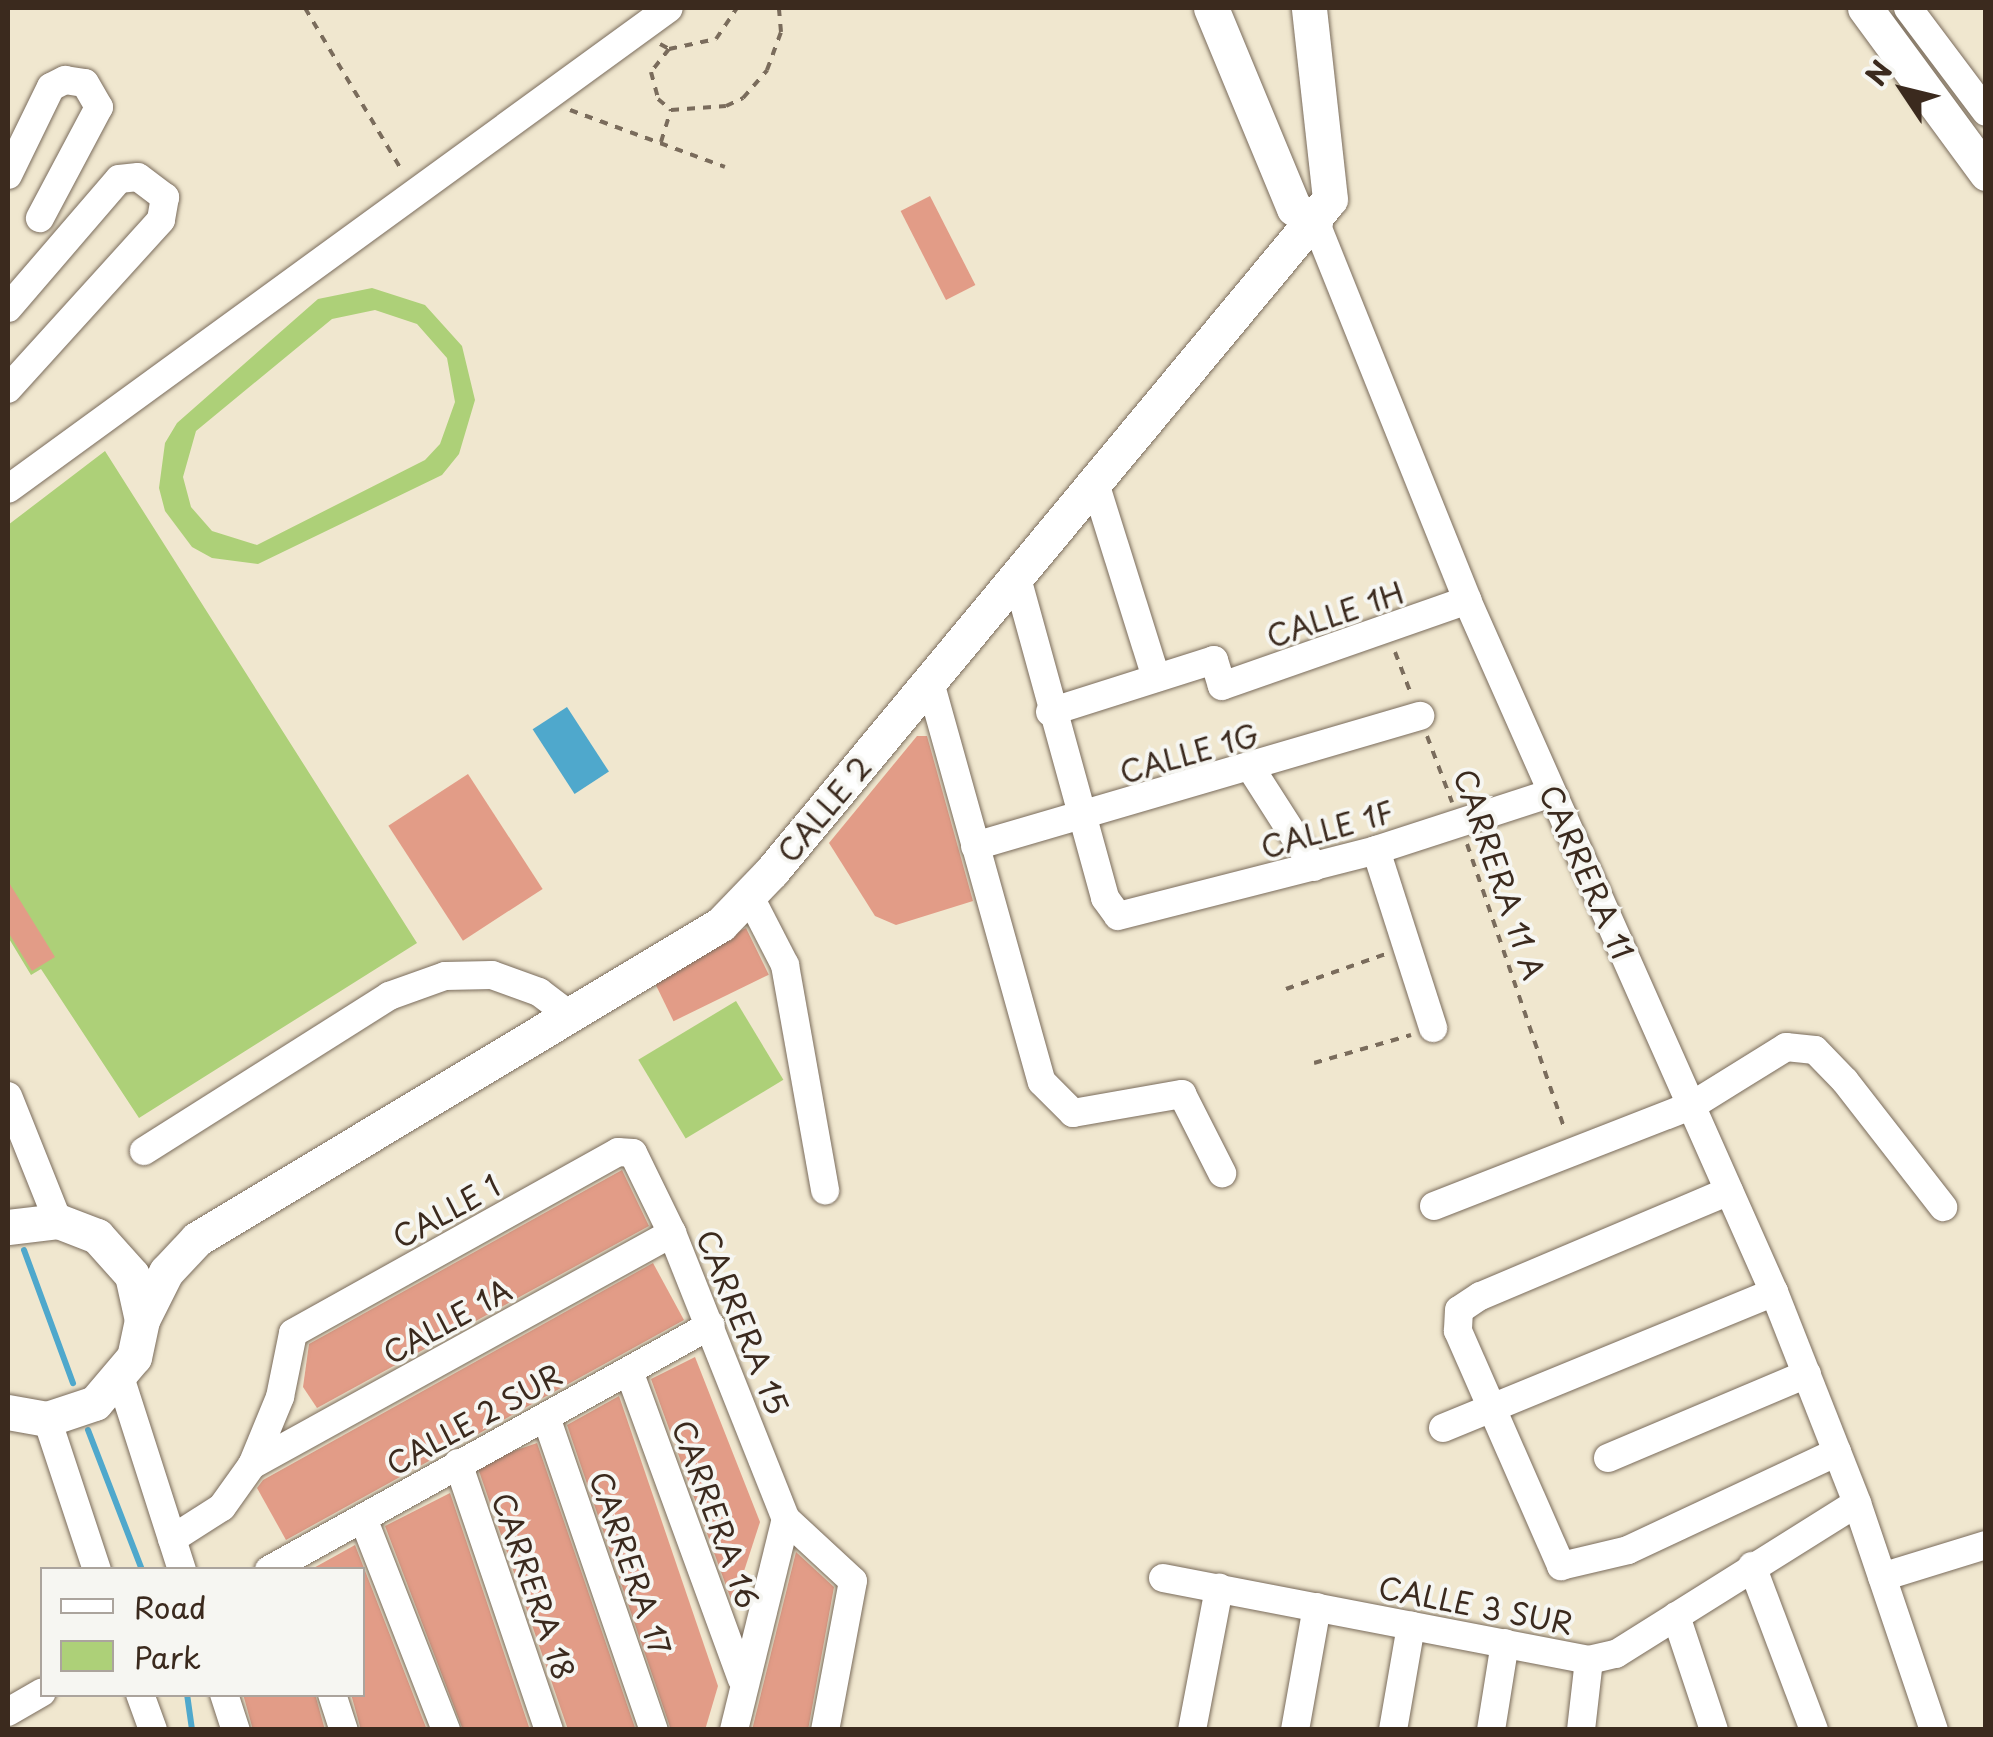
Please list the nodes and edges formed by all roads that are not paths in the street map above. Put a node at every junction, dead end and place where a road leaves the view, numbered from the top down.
1 (669, 8) edge
2 (1211, 8) edge
3 (1309, 8) edge
4 (1908, 8) edge
5 (1876, 11) edge
6 (1986, 112) edge
7 (1986, 173) edge
8 (8, 175) edge
9 (40, 218) dead end
10 (1314, 222) junction
11 (8, 308) edge
12 (8, 389) edge
13 (1095, 484) junction
14 (8, 489) edge
15 (1016, 578) junction
16 (1468, 600) junction
17 (1156, 678) junction
18 (930, 682) junction
19 (1050, 712) junction
20 (1420, 716) road end
21 (1252, 770) junction
22 (1551, 793) junction
23 (1082, 816) junction
24 (975, 846) junction
25 (1376, 850) junction
26 (1314, 867) junction
27 (761, 883) junction
28 (571, 1016) junction
29 (1433, 1028) road end
30 (8, 1096) edge
31 (1691, 1106) junction
32 (144, 1151) dead end
33 (633, 1153) joint
34 (1222, 1173) dead end
35 (825, 1190) dead end
36 (1729, 1191) junction
37 (1434, 1206) dead end
38 (1943, 1208) dead end
39 (58, 1221) junction
40 (8, 1227) edge
41 (672, 1233) junction
42 (197, 1240) junction
43 (107, 1244) junction
44 (1774, 1292) junction
45 (142, 1320) junction
46 (710, 1325) junction
47 (628, 1371) junction
48 (1806, 1374) junction
49 (121, 1380) junction
50 (1493, 1408) junction
51 (8, 1412) edge
52 (546, 1417) junction
53 (46, 1419) junction
54 (1443, 1428) dead end
55 (1837, 1452) junction
56 (1608, 1458) dead end
57 (458, 1463) junction
58 (252, 1465) junction
59 (1857, 1503) junction
60 (363, 1518) junction
61 (786, 1519) junction
62 (172, 1539) junction
63 (1986, 1545) edge
64 (1752, 1566) junction
65 (96, 1567) edge
66 (181, 1567) edge
67 (281, 1567) edge
68 (1163, 1578) dead end
69 (1882, 1578) junction
70 (1219, 1588) junction
71 (1316, 1608) junction
72 (1676, 1616) junction
73 (1411, 1626) junction
74 (1505, 1643) junction
75 (1590, 1660) junction
76 (742, 1679) junction
77 (40, 1693) edge
78 (141, 1697) edge
79 (225, 1697) edge
80 (333, 1697) edge
81 (8, 1712) edge
82 (153, 1730) edge
83 (236, 1730) edge
84 (344, 1730) edge
85 (446, 1730) edge
86 (549, 1730) edge
87 (654, 1730) edge
88 (734, 1730) edge
89 (825, 1730) edge
90 (1192, 1730) edge
91 (1295, 1730) edge
92 (1393, 1730) edge
93 (1491, 1730) edge
94 (1581, 1730) edge
95 (1714, 1730) edge
96 (1814, 1730) edge
97 (1934, 1730) edge

1 - 14 street
2 - 10 main road
3 - 10 main road
4 - 6 street
5 - 7 main road
8 - 9 street
10 - 13 main road, CALLE 2
10 - 16 street, CARRERA 11
11 - 12 street
13 - 15 main road, CALLE 2
13 - 17 street
15 - 18 main road, CALLE 2
15 - 19 street
16 - 17 street, CALLE 1H
16 - 22 street, CARRERA 11
17 - 19 street, CALLE 1H
18 - 24 street
18 - 27 main road, CALLE 2
19 - 23 street
20 - 21 street, CALLE 1G
21 - 23 street, CALLE 1G
21 - 26 street
22 - 25 street, CALLE 1F
22 - 31 street, CARRERA 11
23 - 24 street, CALLE 1G
23 - 26 street, CALLE 1F
24 - 34 street
25 - 26 street, CALLE 1F
25 - 29 street
27 - 28 main road, CALLE 2
27 - 35 street
28 - 32 street
28 - 42 main road, CALLE 2
30 - 39 street
31 - 36 street, CARRERA 11
31 - 37 street
31 - 38 street
33 - 41 street, CARRERA 15
33 - 58 street, CALLE 1
36 - 44 street, CARRERA 11
36 - 50 street
39 - 40 main road
39 - 43 main road
41 - 46 street, CARRERA 15
41 - 58 street, CALLE 1A
42 - 43 main road, CALLE 2
42 - 45 main road, CALLE 2
43 - 45 main road
44 - 48 street, CARRERA 11
44 - 50 street
45 - 49 main road, CALLE 2
46 - 47 street, CALLE 2 SUR
46 - 61 street, CARRERA 15
47 - 52 street, CALLE 2 SUR
47 - 76 street, CARRERA 16
48 - 55 street, CARRERA 11
48 - 56 street
49 - 53 main road
49 - 62 street
50 - 54 street
50 - 55 street
51 - 53 main road
52 - 57 street, CALLE 2 SUR
52 - 87 street, CARRERA 17
53 - 65 street
55 - 59 street, CARRERA 11
57 - 60 street, CALLE 2 SUR
57 - 86 street, CARRERA 18
58 - 62 street
59 - 64 street, CALLE 3 SUR
59 - 69 street, CARRERA 11
60 - 67 street, CALLE 2 SUR
60 - 85 street
61 - 76 street
61 - 89 street
62 - 66 street
63 - 69 street
64 - 72 street, CALLE 3 SUR
64 - 96 street
68 - 70 street, CALLE 3 SUR
69 - 97 street, CARRERA 11
70 - 71 street, CALLE 3 SUR
70 - 90 street
71 - 73 street, CALLE 3 SUR
71 - 91 street
72 - 75 street, CALLE 3 SUR
72 - 95 street
73 - 74 street, CALLE 3 SUR
73 - 92 street
74 - 75 street, CALLE 3 SUR
74 - 93 street
75 - 94 street
76 - 88 street
77 - 81 street
78 - 82 street
79 - 83 street
80 - 84 street

